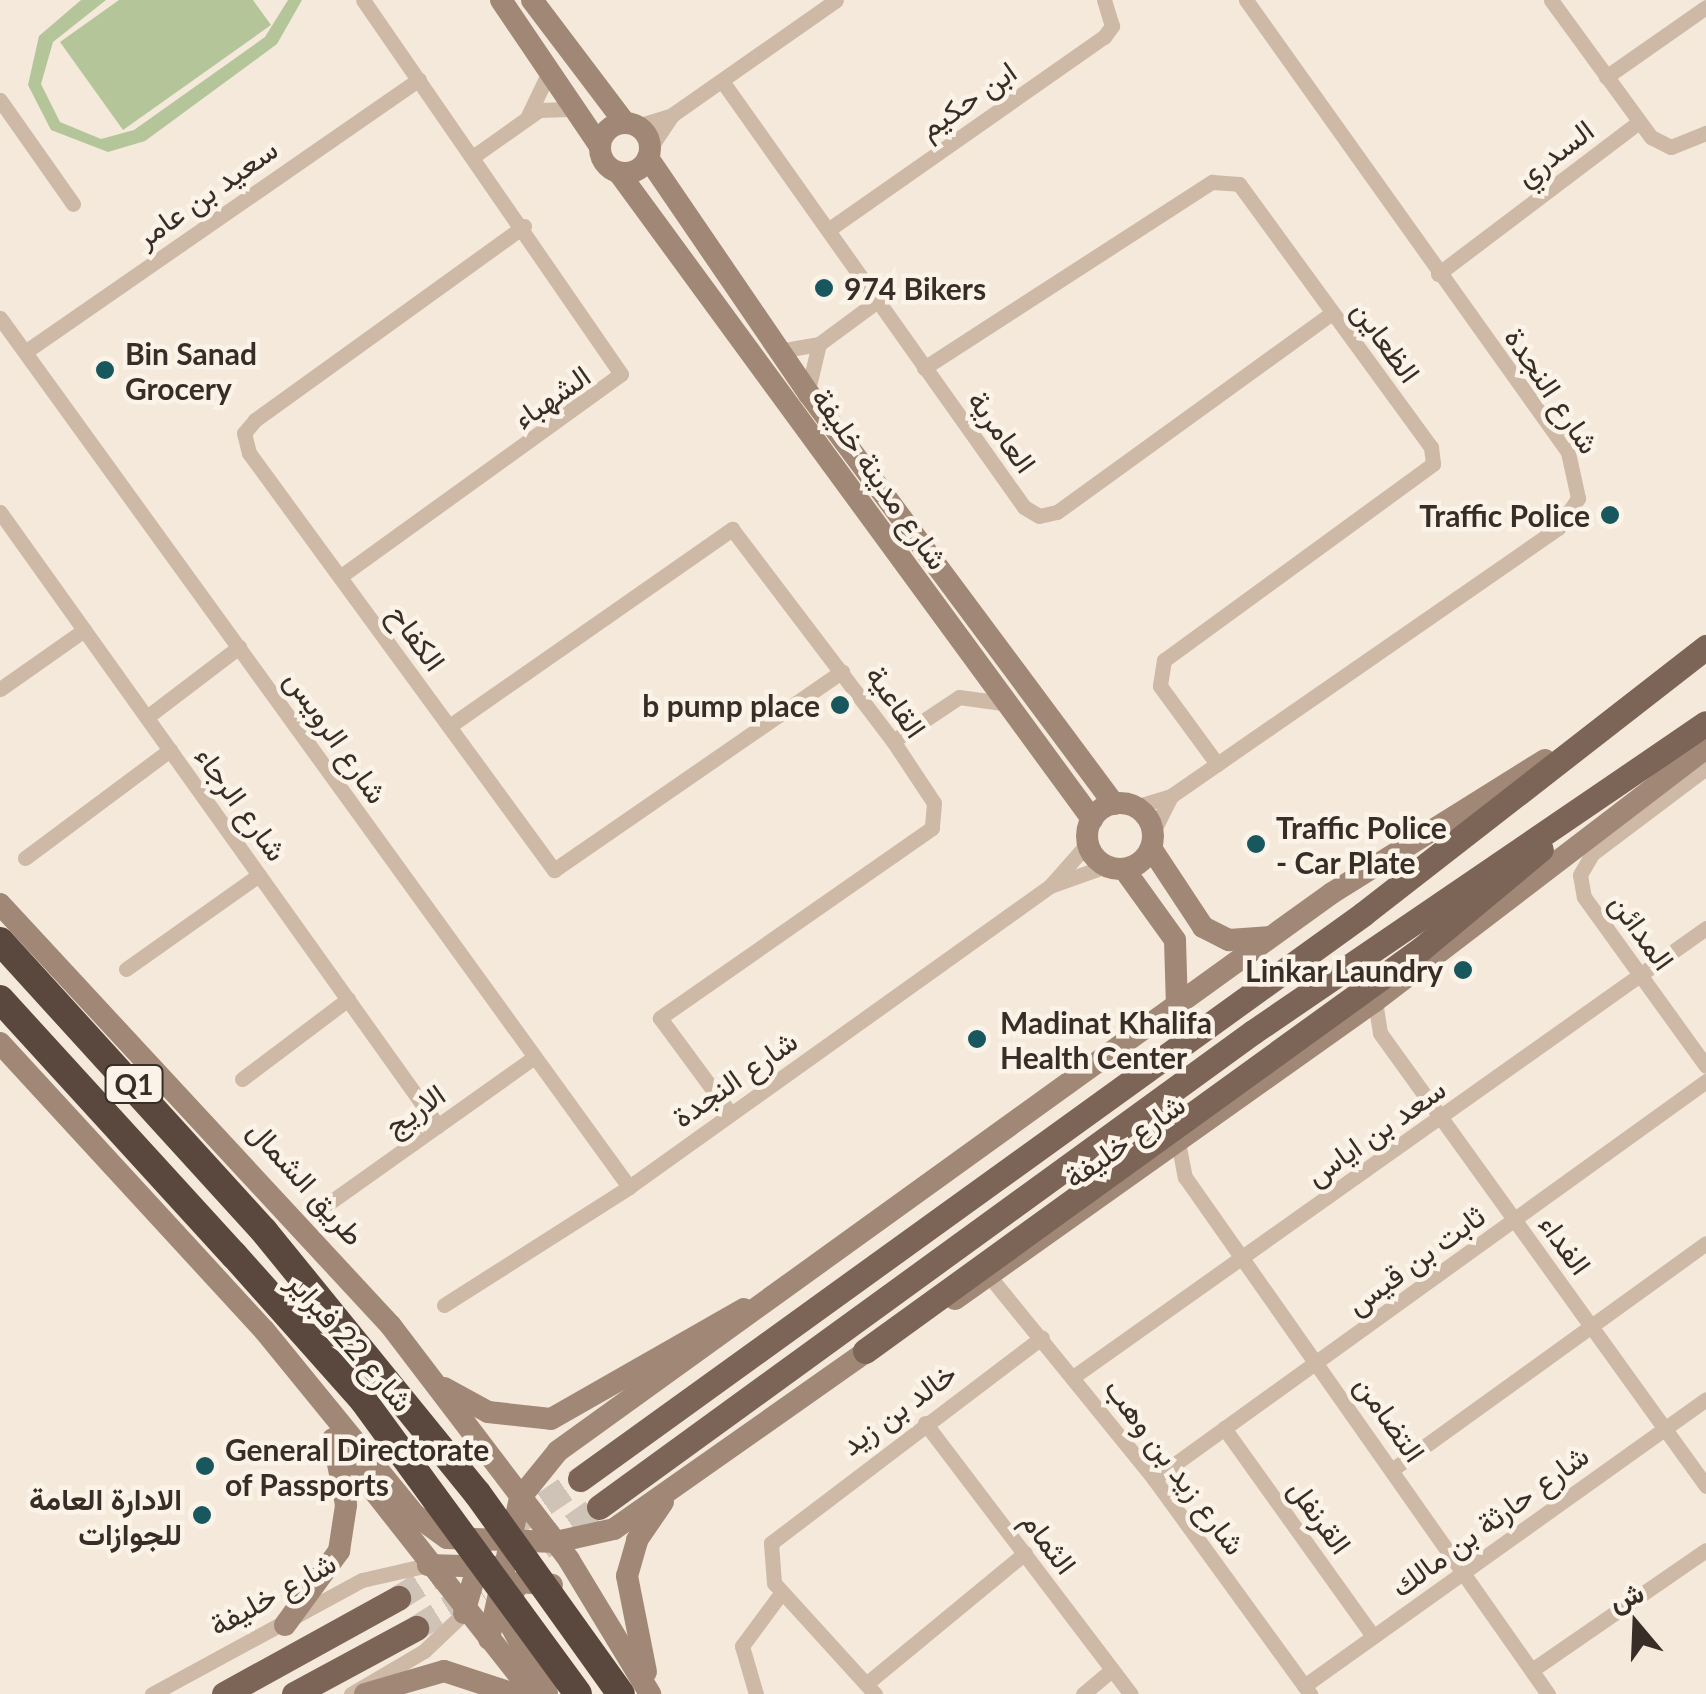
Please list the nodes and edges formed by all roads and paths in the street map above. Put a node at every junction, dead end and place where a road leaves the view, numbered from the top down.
1 (363, 0) edge
2 (501, 0) edge
3 (532, 0) edge
4 (836, 0) edge
5 (1104, 0) edge
6 (1246, 0) edge
7 (1551, 0) edge
8 (1706, 7) edge
9 (548, 10) edge
10 (549, 72) junction
11 (1606, 76) junction
12 (419, 79) junction
13 (722, 81) junction
14 (0, 100) edge
15 (576, 109) junction
16 (672, 115) junction
17 (528, 116) junction
18 (1638, 123) junction
19 (631, 124) junction
20 (1706, 133) edge
21 (600, 146) junction
22 (649, 153) junction
23 (474, 156) junction
24 (619, 173) junction
25 (73, 204) dead end
26 (524, 226) junction
27 (828, 230) junction
28 (1438, 274) junction
29 (876, 302) junction
30 (1332, 313) junction
31 (0, 318) edge
32 (820, 344) junction
33 (778, 351) junction
34 (24, 352) junction
35 (924, 368) junction
36 (808, 394) junction
37 (0, 512) edge
38 (340, 576) junction
39 (84, 630) junction
40 (239, 646) junction
41 (1706, 647) edge
42 (967, 652) junction
43 (842, 671) junction
44 (0, 689) edge
45 (959, 697) junction
46 (1003, 703) junction
47 (147, 717) junction
48 (1706, 724) edge
49 (450, 726) junction
50 (1582, 737) junction
51 (893, 741) junction
52 (1706, 748) edge
53 (170, 750) junction
54 (1217, 764) junction
55 (1706, 768) edge
56 (1171, 796) junction
57 (1124, 806) junction
58 (1580, 810) junction
59 (1092, 819) junction
60 (1152, 840) junction
61 (1088, 843) junction
62 (25, 858) dead end
63 (1115, 867) junction
64 (259, 874) junction
65 (1050, 886) junction
66 (0, 904) edge
67 (1706, 928) edge
68 (1271, 937) junction
69 (0, 941) edge
70 (126, 969) dead end
71 (1641, 974) junction
72 (348, 999) junction
73 (0, 1000) edge
74 (1374, 1001) junction
75 (1176, 1008) junction
76 (1345, 1022) junction
77 (1380, 1034) junction
78 (0, 1044) edge
79 (532, 1059) junction
80 (1706, 1066) edge
81 (242, 1079) dead end
82 (1706, 1081) edge
83 (730, 1113) junction
84 (1442, 1118) junction
85 (438, 1126) junction
86 (1178, 1142) junction
87 (1148, 1163) junction
88 (1186, 1177) junction
89 (629, 1187) junction
90 (329, 1203) dead end
91 (1515, 1220) junction
92 (1706, 1243) edge
93 (1242, 1257) junction
94 (990, 1277) junction
95 (766, 1302) junction
96 (444, 1305) dead end
97 (1591, 1326) junction
98 (1042, 1338) junction
99 (864, 1351) junction
100 (1317, 1362) junction
101 (1074, 1376) junction
102 (430, 1378) junction
103 (1706, 1399) edge
104 (323, 1400) junction
105 (924, 1423) junction
106 (1224, 1428) junction
107 (1664, 1428) junction
108 (333, 1439) junction
109 (492, 1461) junction
110 (1392, 1468) junction
111 (1154, 1478) junction
112 (580, 1480) tunnel mouth
113 (682, 1480) junction
114 (1706, 1486) edge
115 (520, 1498) junction
116 (599, 1507) tunnel mouth
117 (415, 1516) junction
118 (496, 1540) junction
119 (556, 1542) junction
120 (1706, 1550) edge
121 (1025, 1553) junction
122 (428, 1565) junction
123 (489, 1567) junction
124 (1465, 1571) junction
125 (583, 1584) junction
126 (782, 1592) junction
127 (398, 1598) tunnel mouth
128 (464, 1613) junction
129 (285, 1625) junction
130 (416, 1628) tunnel mouth
131 (1374, 1636) junction
132 (488, 1640) junction
133 (1112, 1670) junction
134 (1532, 1670) junction
135 (870, 1689) edge
136 (641, 1690) edge
137 (1307, 1690) edge
138 (152, 1694) edge
139 (224, 1694) edge
140 (294, 1694) edge
141 (351, 1694) edge
142 (364, 1694) edge
143 (514, 1694) edge
144 (534, 1694) edge
145 (548, 1694) edge
146 (578, 1694) edge
147 (756, 1694) edge
148 (1082, 1694) edge
149 (1131, 1694) edge
150 (1548, 1694) edge

1 - 12 street, الشهباء
2 - 10 street
3 - 9 street
4 - 13 street
5 - 27 street, ابن حكيم
6 - 28 street, شارع النجدة
7 - 11 street
8 - 11 street
9 - 19 street
10 - 15 street
10 - 17 street
11 - 18 street
12 - 23 street, الشهباء
12 - 34 street, سعيد بن عامر
13 - 16 street
13 - 27 street, العامرية
14 - 25 street
15 - 17 street
15 - 21 street
16 - 19 street
16 - 22 street
17 - 23 street
18 - 20 street, السدري
18 - 28 street, السدري
19 - 21 street
19 - 22 street, شارع مدينة خليفة
21 - 24 street, شارع مدينة خليفة
22 - 24 street
22 - 33 street, شارع مدينة خليفة
23 - 26 street, الشهباء
24 - 42 street, شارع مدينة خليفة
26 - 38 street, الكفاح
26 - 38 street, الشهباء
27 - 29 street, العامرية
28 - 54 street, شارع النجدة
29 - 32 street
29 - 35 street, العامرية
30 - 35 street, الظعاين
30 - 35 street, العامرية
30 - 54 street, الظعاين
31 - 34 street, شارع الرويس
32 - 33 street
32 - 36 street
33 - 36 street, شارع مدينة خليفة
34 - 40 street, شارع الرويس
36 - 57 street, شارع مدينة خليفة
37 - 39 street, شارع الرجاء
38 - 49 street, الكفاح
39 - 44 street
39 - 47 street, شارع الرجاء
40 - 47 street
40 - 79 street, شارع الرويس
41 - 50 main road, شارع خليفة
42 - 45 street
42 - 46 street, شارع مدينة خليفة
43 - 49 street, القاعية
43 - 49 street, الكفاح
43 - 51 street, القاعية
45 - 46 street
45 - 51 street
46 - 59 street, شارع مدينة خليفة
47 - 53 street, شارع الرجاء
48 - 58 main road, شارع خليفة
50 - 68 street, شارع خليفة
50 - 112 main road, شارع خليفة
51 - 83 street, القاعية
52 - 74 street, شارع خليفة
53 - 62 street
53 - 64 street, شارع الرجاء
54 - 56 street, شارع النجدة
55 - 71 street, المدائن
56 - 57 street, شارع النجدة
56 - 60 street, شارع النجدة
57 - 59 street
57 - 60 street, شارع مدينة خليفة
58 - 99 main road
58 - 116 main road, شارع خليفة
59 - 61 street
60 - 63 street
60 - 68 street
61 - 63 street
61 - 65 street, شارع النجدة
63 - 65 street, شارع النجدة
63 - 75 street
64 - 70 street
64 - 72 street, شارع الرجاء
65 - 83 street, شارع النجدة
66 - 102 street, طريق الشمال
67 - 71 street, سعد بن اياس
68 - 75 street, شارع خليفة
69 - 136 highway, شارع 22 فبراير / Q1, bridge
71 - 80 street, المدائن
71 - 84 street, سعد بن اياس
72 - 81 street
72 - 85 street, شارع الرجاء
73 - 146 highway, شارع 22 فبراير / Q1, bridge
74 - 76 street, شارع خليفة
74 - 77 street, الفداء
75 - 95 street, شارع خليفة
76 - 77 street
76 - 86 street, شارع خليفة
77 - 84 street, الفداء
78 - 104 street
79 - 85 street, الاريج
79 - 89 street, شارع الرويس
82 - 91 street, ثابت بن قيس
83 - 89 street, شارع النجدة
84 - 91 street, الفداء
84 - 93 street, سعد بن اياس
85 - 90 street, الاريج
86 - 87 street, شارع خليفة
86 - 88 street, التضامن
87 - 88 street
87 - 94 street, شارع خليفة
88 - 93 street, التضامن
89 - 96 street, شارع النجدة
91 - 97 street, الفداء
91 - 100 street, ثابت بن قيس
92 - 97 street
93 - 100 street, التضامن
93 - 101 street, سعد بن اياس
94 - 98 street, شارع زيد بن وهب
94 - 99 street, شارع خليفة
95 - 102 street
95 - 115 street, شارع خليفة
97 - 107 street, الفداء
97 - 110 street
98 - 101 street, شارع زيد بن وهب
98 - 105 street, خالد بن زيد
99 - 113 street, شارع خليفة
100 - 106 street, ثابت بن قيس
100 - 110 street, التضامن
101 - 111 street, شارع زيد بن وهب
102 - 109 street, طريق الشمال
103 - 107 street, شارع حارثة بن مالك
104 - 108 street
104 - 117 street
105 - 121 street, الثمام
105 - 126 street, خالد بن زيد
106 - 111 street, ثابت بن قيس
106 - 131 street, القرنفل
107 - 114 street, الفداء
107 - 124 street, شارع حارثة بن مالك
108 - 122 street
108 - 129 street
109 - 115 street, طريق الشمال
109 - 117 street
109 - 118 street
110 - 124 street, التضامن
111 - 137 street, شارع زيد بن وهب
113 - 119 street, شارع خليفة
113 - 136 street
115 - 118 street
115 - 119 street, طريق الشمال
117 - 118 street
118 - 119 street
118 - 123 street
119 - 125 street, طريق الشمال
120 - 134 street
121 - 133 street, الثمام
121 - 135 street
122 - 123 street
122 - 128 street
122 - 129 street, شارع خليفة
123 - 125 street
123 - 128 street
123 - 132 street
124 - 131 street, شارع حارثة بن مالك
124 - 134 street, التضامن
125 - 136 street
126 - 135 street
126 - 147 street
127 - 139 main road
128 - 132 street
128 - 141 street
129 - 138 street, شارع خليفة
130 - 140 main road
131 - 137 street, شارع حارثة بن مالك
132 - 144 street
133 - 148 street
133 - 149 street, الثمام
134 - 150 street, التضامن
136 - 145 street
142 - 143 street

